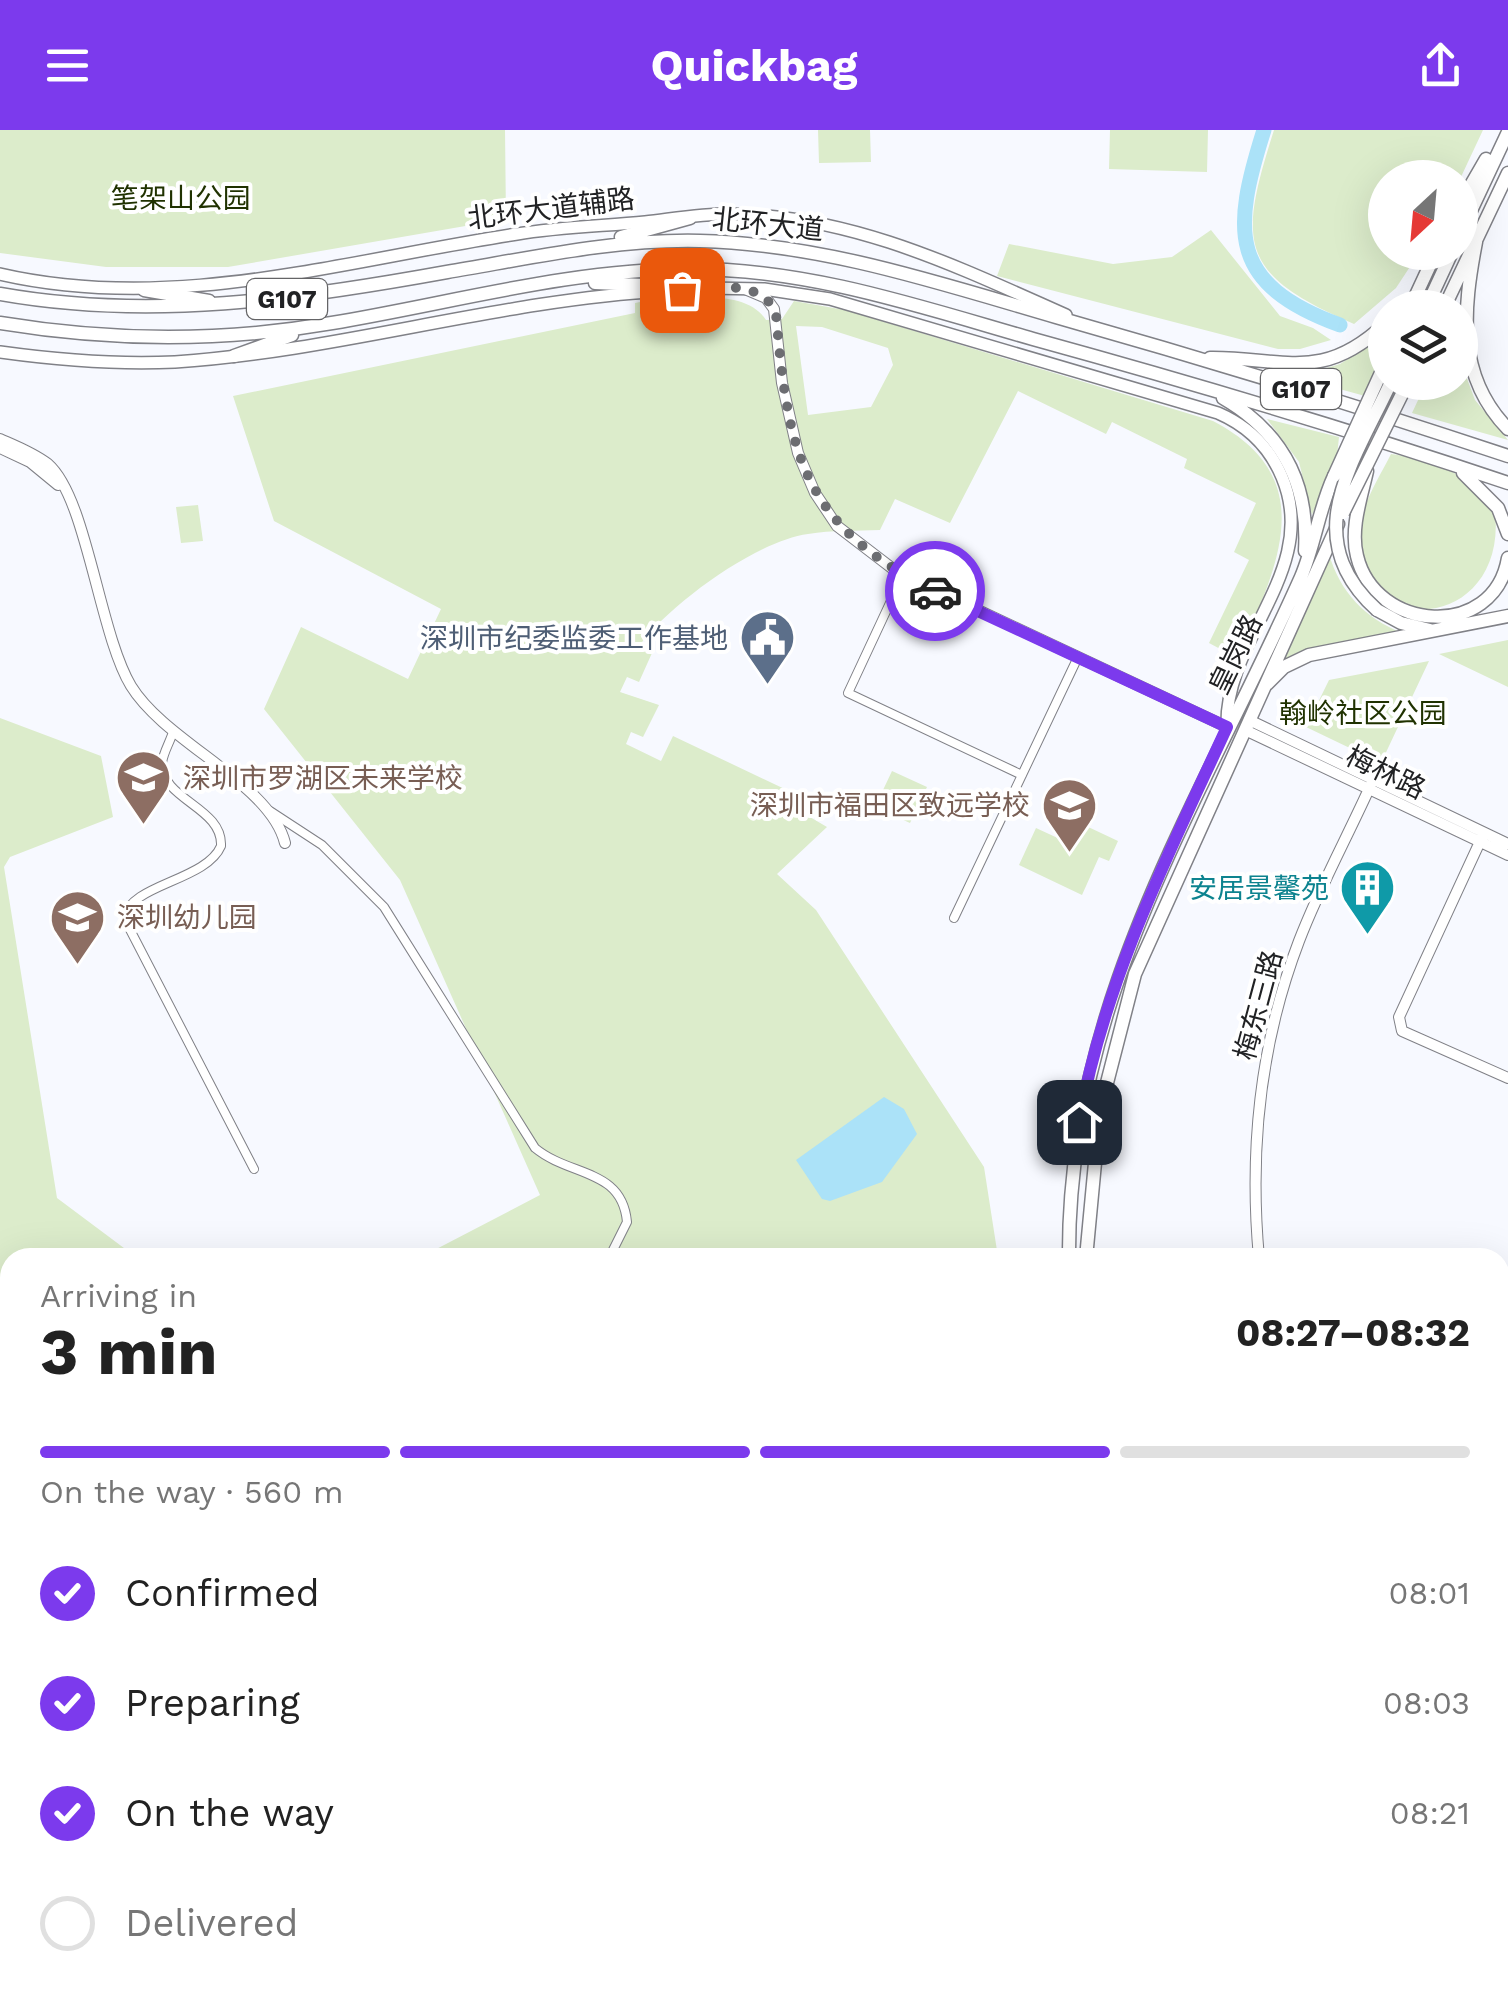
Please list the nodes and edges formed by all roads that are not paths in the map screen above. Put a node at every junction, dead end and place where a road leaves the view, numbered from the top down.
1 (1501, 130) edge
2 (1508, 132) edge
3 (1478, 172) edge
4 (1508, 173) edge
5 (1478, 196) edge
6 (690, 218) junction
7 (1478, 238) edge
8 (570, 250) junction
9 (1428, 270) edge
10 (1471, 270) edge
11 (0, 274) edge
12 (542, 284) junction
13 (1421, 285) junction
14 (716, 288) junction
15 (742, 288) junction
16 (144, 290) junction
17 (1417, 290) edge
18 (1419, 290) edge
19 (793, 293) junction
20 (0, 294) edge
21 (818, 296) junction
22 (880, 296) junction
23 (226, 305) junction
24 (776, 314) junction
25 (0, 323) edge
26 (330, 324) junction
27 (1092, 327) junction
28 (1368, 336) edge
29 (0, 352) edge
30 (234, 356) junction
31 (1198, 358) junction
32 (1192, 383) junction
33 (1369, 400) edge
34 (1383, 400) edge
35 (1399, 400) edge
36 (1508, 429) edge
37 (0, 439) edge
38 (0, 448) edge
39 (1508, 456) edge
40 (1449, 463) junction
41 (1368, 466) junction
42 (1508, 483) edge
43 (70, 502) junction
44 (1508, 534) edge
45 (1508, 558) edge
46 (903, 575) junction
47 (1300, 578) junction
48 (1508, 616) edge
49 (1451, 630) junction
50 (1078, 658) junction
51 (1262, 690) junction
52 (1247, 725) junction
53 (1227, 727) junction
54 (172, 732) junction
55 (1022, 775) junction
56 (1371, 784) junction
57 (270, 810) junction
58 (1482, 837) junction
59 (286, 843) dead end
60 (1508, 844) edge
61 (1508, 855) edge
62 (954, 918) dead end
63 (1508, 1078) edge
64 (254, 1169) dead end
65 (614, 1248) edge
66 (1069, 1248) edge
67 (1087, 1248) edge
68 (1259, 1248) edge

1 - 3 highway
2 - 5 highway
4 - 7 highway
6 - 8 highway
6 - 16 main road, 北环大道辅路
6 - 27 main road, 北环大道辅路
8 - 23 highway, 北环大道 / G107
8 - 27 highway, 北环大道 / G107
9 - 13 highway
10 - 36 highway
11 - 16 main road, 北环大道辅路
12 - 14 highway
12 - 22 highway, 北环大道 / G107
12 - 26 highway, 北环大道 / G107
13 - 17 highway
13 - 18 highway
14 - 15 main road
14 - 30 main road
15 - 19 main road
15 - 24 street
16 - 23 highway
19 - 21 main road
19 - 24 street
20 - 23 highway, 北环大道 / G107
21 - 22 main road
21 - 53 main road
22 - 32 highway, 北环大道 / G107
24 - 46 street
25 - 26 highway, 北环大道 / G107
26 - 30 highway
27 - 31 highway, 北环大道 / G107
28 - 31 highway
29 - 30 main road
31 - 39 highway, 北环大道 / G107
32 - 40 highway, 北环大道 / G107
32 - 47 highway
33 - 47 highway, 皇岗路, bridge
34 - 49 highway, bridge
35 - 41 highway, 皇岗路, bridge
37 - 43 street
38 - 43 street
40 - 42 highway, 北环大道 / G107
40 - 44 highway
41 - 45 highway
41 - 51 highway, 皇岗路, bridge
43 - 54 street
46 - 50 street
46 - 55 street
47 - 53 highway, 皇岗路
48 - 49 highway
49 - 51 highway
50 - 53 street
50 - 55 street
51 - 52 highway, 皇岗路
52 - 56 street, 梅林路
52 - 67 highway, 皇岗路
53 - 66 highway, 皇岗路
54 - 57 street
54 - 64 street
55 - 62 street
56 - 58 street, 梅林路
56 - 68 street, 梅东三路
57 - 59 street
57 - 65 street
58 - 60 street, 梅林路
58 - 61 street, 梅林路
58 - 63 street

